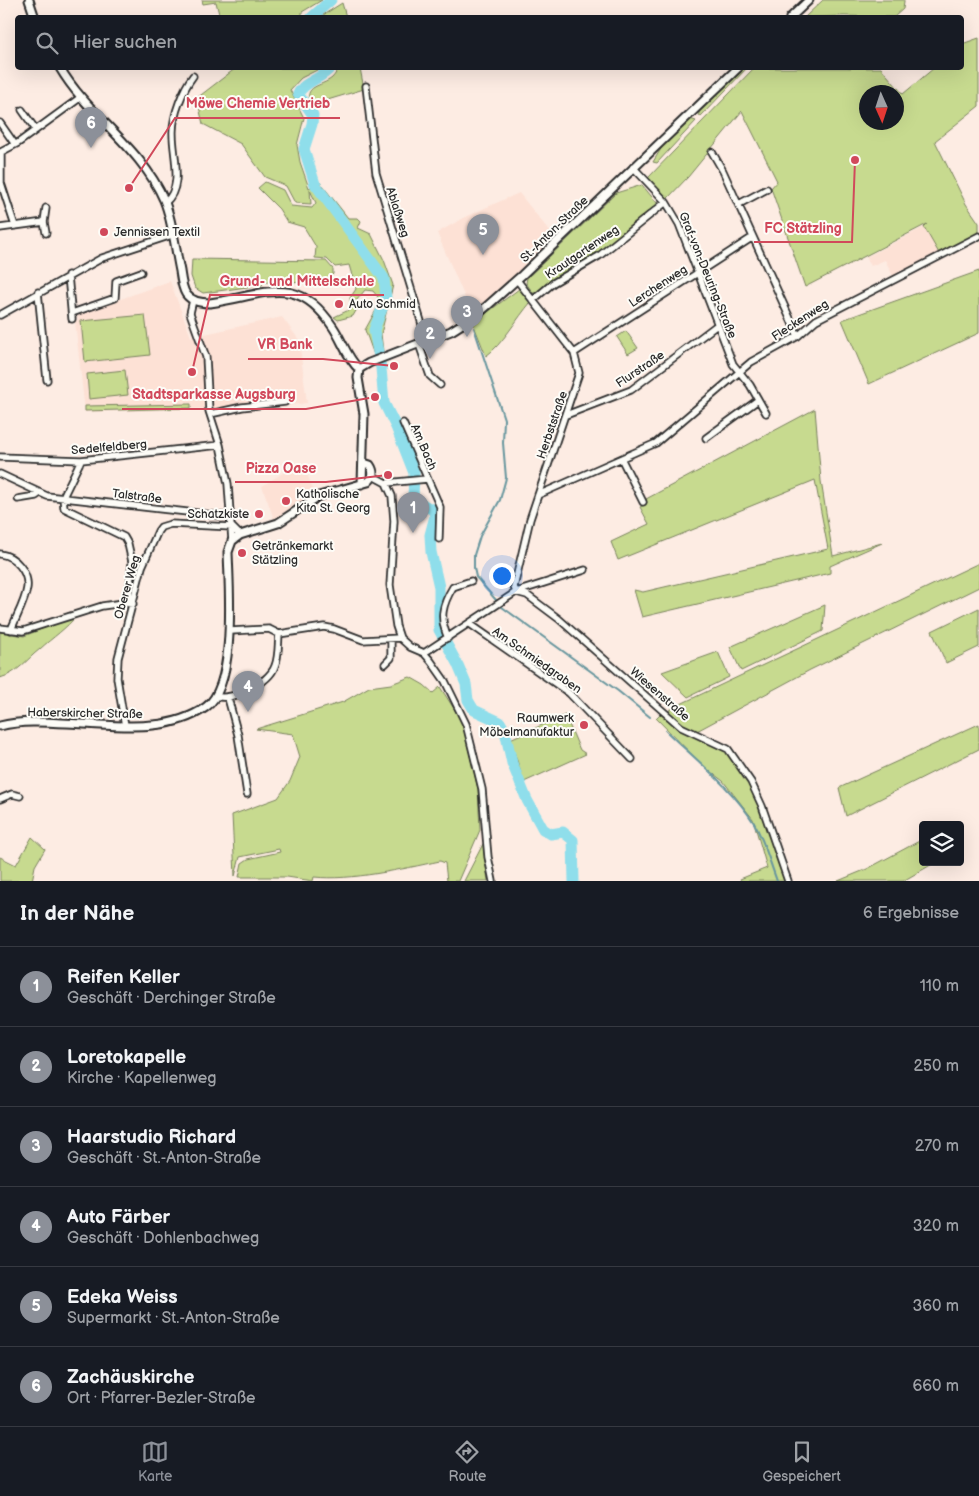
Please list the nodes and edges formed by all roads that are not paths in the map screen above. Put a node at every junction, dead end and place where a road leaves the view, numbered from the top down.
1 (29, 0) edge
2 (809, 0) edge
3 (34, 15) edge
4 (793, 15) edge
5 (61, 70) edge
6 (736, 70) edge
7 (193, 76) dead end
8 (366, 86) dead end
9 (81, 97) junction
10 (22, 110) dead end
11 (0, 124) edge
12 (36, 130) junction
13 (14, 143) junction
14 (712, 152) dead end
15 (633, 167) junction
16 (767, 189) dead end
17 (666, 202) junction
18 (165, 203) junction
19 (739, 204) junction
20 (46, 208) dead end
21 (44, 222) junction
22 (15, 226) junction
23 (0, 228) edge
24 (46, 234) dead end
25 (172, 234) junction
26 (979, 236) edge
27 (753, 237) junction
28 (141, 272) dead end
29 (697, 273) junction
30 (68, 275) junction
31 (517, 280) junction
32 (38, 292) junction
33 (193, 300) junction
34 (533, 300) junction
35 (0, 315) edge
36 (717, 325) junction
37 (798, 336) junction
38 (427, 341) junction
39 (419, 344) junction
40 (574, 354) junction
41 (359, 369) junction
42 (740, 372) junction
43 (48, 380) dead end
44 (440, 385) dead end
45 (758, 400) junction
46 (286, 402) dead end
47 (766, 413) dead end
48 (210, 414) junction
49 (566, 415) junction
50 (404, 423) dead end
51 (706, 438) dead end
52 (220, 445) junction
53 (0, 457) edge
54 (81, 460) junction
55 (622, 460) junction
56 (364, 463) junction
57 (0, 474) edge
58 (373, 476) junction
59 (427, 479) junction
60 (386, 483) junction
61 (362, 484) junction
62 (40, 493) junction
63 (538, 495) junction
64 (63, 497) junction
65 (18, 499) dead end
66 (643, 502) dead end
67 (231, 517) junction
68 (232, 527) junction
69 (240, 535) junction
70 (439, 539) dead end
71 (232, 541) junction
72 (0, 554) edge
73 (586, 570) dead end
74 (471, 581) dead end
75 (516, 592) junction
76 (133, 604) junction
77 (470, 624) junction
78 (0, 628) edge
79 (11, 630) junction
80 (230, 631) junction
81 (279, 634) junction
82 (400, 638) junction
83 (447, 638) junction
84 (391, 640) junction
85 (424, 653) junction
86 (385, 664) dead end
87 (215, 696) junction
88 (228, 698) junction
89 (0, 726) edge
90 (125, 726) junction
91 (632, 759) dead end
92 (246, 794) dead end
93 (20, 796) dead end
94 (0, 799) edge
95 (493, 881) edge
96 (788, 881) edge

1 - 3 street
2 - 4 street
5 - 9 street
6 - 15 street, St.-Anton-Straße
7 - 18 street
8 - 38 street, Ablaßweg
9 - 12 street
9 - 18 street
10 - 12 street
11 - 13 street
12 - 13 street
13 - 22 street
14 - 19 street
15 - 17 street, Graf-von-Deuring-Straße
15 - 31 street, St.-Anton-Straße
16 - 19 street
17 - 29 street, Graf-von-Deuring-Straße
17 - 34 street, Krautgartenweg
18 - 25 street
19 - 27 street
20 - 21 street
21 - 22 street
21 - 24 street
22 - 23 street
25 - 30 street
25 - 33 street
26 - 37 street, Fleckenweg
27 - 29 street, Lerchenweg
27 - 37 street
28 - 30 street
29 - 36 street, Graf-von-Deuring-Straße
29 - 40 street, Lerchenweg
30 - 32 street
31 - 34 street, Herbststraße
31 - 38 street, St.-Anton-Straße
32 - 35 street
32 - 43 street
33 - 41 street
33 - 48 street
34 - 40 street, Herbststraße
36 - 42 street, Graf-von-Deuring-Straße
36 - 49 street, Flurstraße
37 - 42 street, Fleckenweg
38 - 39 street, St.-Anton-Straße
39 - 41 street, St.-Anton-Straße
39 - 44 street
40 - 49 street, Herbststraße
41 - 56 street
42 - 45 street, Graf-von-Deuring-Straße
42 - 55 street, Fleckenweg
45 - 47 street, Graf-von-Deuring-Straße
45 - 51 street
46 - 48 street
48 - 52 street
49 - 63 street, Herbststraße
50 - 59 street, Am Bach
52 - 54 street, Sedelfeldberg
52 - 67 street
53 - 54 street, Sedelfeldberg
54 - 64 street
55 - 63 street, Fleckenweg
55 - 66 street
56 - 58 street
56 - 61 street
57 - 62 street, Talstraße
58 - 60 street
58 - 61 street
59 - 60 street, Am Bach
59 - 70 street, Am Bach
60 - 82 street
61 - 69 street
62 - 64 street, Talstraße
62 - 65 street, Talstraße
63 - 75 street, Herbststraße
64 - 67 street, Talstraße
64 - 76 street
67 - 68 street
68 - 69 street
68 - 71 street
68 - 76 street, Oberer Weg
69 - 71 street
71 - 80 street
72 - 79 street
73 - 75 street
74 - 83 street
75 - 77 street
75 - 96 street, Wiesenstraße
76 - 79 street
76 - 90 street, Oberer Weg
77 - 83 street
77 - 91 street, Am Schmiedgraben
78 - 79 street
80 - 81 street
80 - 87 street
81 - 84 street
81 - 88 street
82 - 84 street
82 - 85 street
83 - 85 street
84 - 86 street
85 - 95 street
87 - 88 street
87 - 90 street, Haberskircher Straße
88 - 92 street
89 - 90 street, Haberskircher Straße
93 - 94 street

